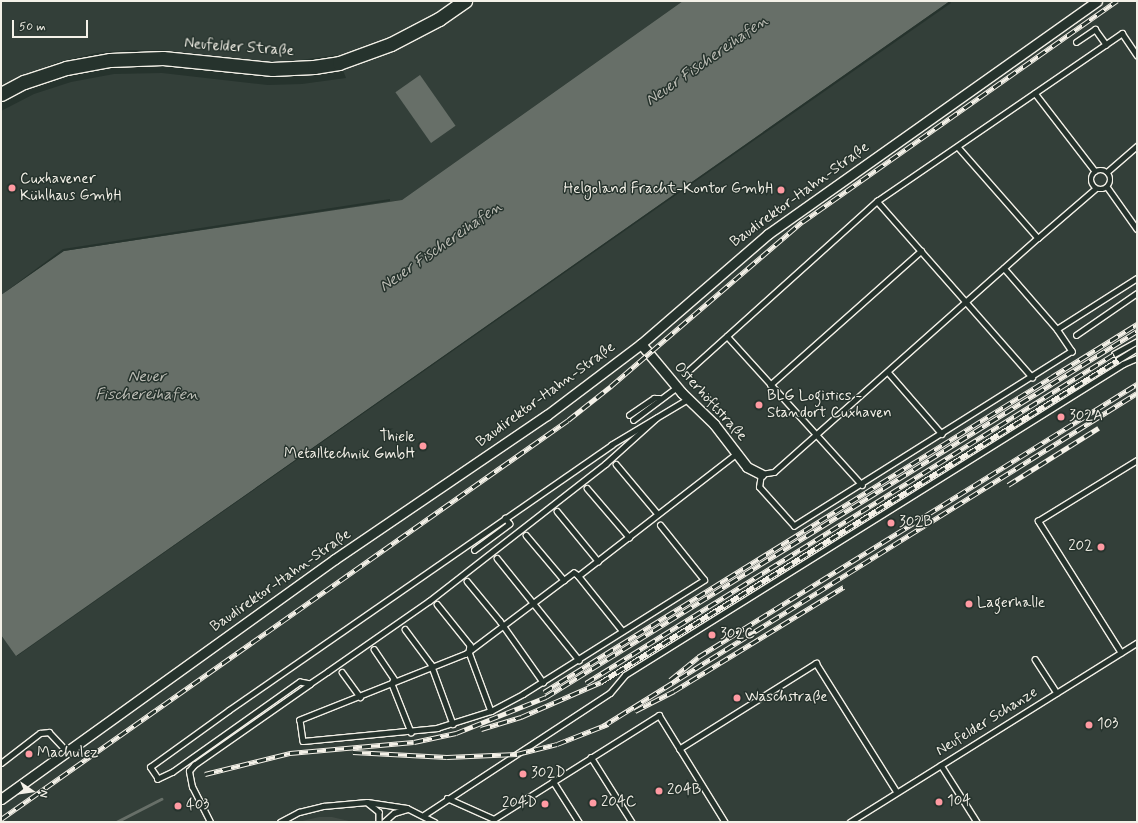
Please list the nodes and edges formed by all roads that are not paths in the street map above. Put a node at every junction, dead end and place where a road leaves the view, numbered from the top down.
1 (464, 1) edge
2 (1097, 1) edge
3 (1076, 42) dead end
4 (1106, 44) junction
5 (1137, 55) edge
6 (1034, 93) junction
7 (1, 94) edge
8 (1137, 146) edge
9 (958, 147) junction
10 (1095, 171) junction
11 (1108, 172) junction
12 (1095, 188) junction
13 (1108, 188) junction
14 (877, 201) junction
15 (1137, 229) edge
16 (1038, 238) junction
17 (921, 252) junction
18 (1004, 268) junction
19 (1137, 278) edge
20 (1137, 293) edge
21 (966, 303) junction
22 (1057, 329) junction
23 (1076, 335) dead end
24 (727, 336) junction
25 (1137, 341) edge
26 (640, 344) junction
27 (1137, 348) edge
28 (1114, 354) dead end
29 (1137, 358) edge
30 (1118, 360) dead end
31 (686, 372) dead end
32 (888, 372) junction
33 (1032, 377) junction
34 (770, 385) junction
35 (677, 387) junction
36 (660, 398) junction
37 (688, 399) junction
38 (629, 415) dead end
39 (657, 418) junction
40 (633, 420) dead end
41 (942, 434) junction
42 (816, 435) junction
43 (737, 453) junction
44 (1137, 460) edge
45 (616, 464) dead end
46 (761, 474) junction
47 (862, 485) junction
48 (587, 488) dead end
49 (557, 511) dead end
50 (658, 514) junction
51 (505, 518) junction
52 (660, 525) dead end
53 (526, 535) dead end
54 (628, 537) junction
55 (474, 550) dead end
56 (497, 558) dead end
57 (598, 561) junction
58 (578, 576) junction
59 (564, 580) junction
60 (467, 581) dead end
61 (534, 602) junction
62 (437, 604) dead end
63 (502, 627) junction
64 (405, 628) dead end
65 (622, 631) junction
66 (1137, 643) edge
67 (374, 649) dead end
68 (469, 652) junction
69 (1121, 653) junction
70 (1035, 659) dead end
71 (579, 660) junction
72 (432, 669) junction
73 (342, 672) dead end
74 (543, 682) junction
75 (310, 684) junction
76 (392, 684) junction
77 (1057, 693) junction
78 (360, 697) junction
79 (491, 710) junction
80 (453, 724) junction
81 (411, 732) junction
82 (679, 749) junction
83 (67, 751) junction
84 (591, 758) junction
85 (1, 763) edge
86 (941, 765) junction
87 (553, 781) junction
88 (897, 792) junction
89 (447, 798) junction
90 (1, 799) edge
91 (367, 802) junction
92 (407, 808) junction
93 (424, 815) junction
94 (210, 822) edge
95 (280, 822) edge
96 (378, 822) edge
97 (384, 822) edge
98 (435, 822) edge
99 (578, 822) edge
100 (632, 822) edge
101 (725, 822) edge
102 (850, 822) edge
103 (978, 822) edge

1 - 7 street, Neufelder Straße
2 - 26 street, Baudirektor-Hahn-Straße
3 - 4 lane
4 - 5 lane
4 - 6 lane
6 - 9 lane
6 - 10 lane
8 - 11 lane
9 - 14 lane
9 - 16 lane
10 - 11 lane
10 - 12 lane
11 - 13 lane
12 - 13 lane
12 - 16 lane
13 - 15 lane
14 - 17 lane
14 - 24 lane
16 - 18 lane
17 - 21 lane
17 - 34 lane
18 - 21 lane
18 - 22 lane
19 - 22 lane
20 - 23 lane
21 - 32 lane
21 - 33 lane
22 - 33 lane
24 - 31 lane
24 - 34 lane
25 - 28 lane
26 - 35 street, Osterhöftstraße
26 - 83 street, Baudirektor-Hahn-Straße
27 - 30 lane
29 - 89 lane
32 - 41 lane
32 - 42 lane
33 - 41 lane
34 - 42 lane
35 - 36 lane
35 - 37 street, Osterhöftstraße
36 - 38 lane
36 - 40 lane
37 - 39 lane
37 - 43 street, Osterhöftstraße
39 - 51 lane
39 - 75 lane
41 - 47 lane
42 - 46 lane
42 - 47 lane
43 - 46 street, Osterhöftstraße
43 - 50 lane
44 - 69 lane
45 - 50 lane
46 - 47 lane
48 - 54 lane
49 - 57 lane
50 - 54 lane
51 - 55 lane
51 - 75 lane
52 - 65 lane
53 - 59 lane
54 - 57 lane
56 - 61 lane
57 - 58 lane
58 - 59 lane
58 - 65 lane
59 - 61 lane
60 - 63 lane
61 - 63 lane
61 - 71 lane
62 - 68 lane
63 - 68 lane
63 - 74 lane
64 - 72 lane
65 - 71 lane
66 - 69 lane, Neufelder Schanze
67 - 76 lane
68 - 72 lane
68 - 79 lane
69 - 77 lane, Neufelder Schanze
70 - 77 lane
71 - 74 lane
72 - 76 lane
72 - 80 lane
73 - 78 lane
74 - 79 lane
75 - 94 lane
76 - 78 lane
76 - 81 lane
77 - 86 lane, Neufelder Schanze
78 - 81 lane
79 - 80 lane
80 - 81 lane
82 - 84 lane
82 - 88 lane
82 - 101 lane
83 - 85 lane
83 - 90 street, Baudirektor-Hahn-Straße
84 - 87 lane
84 - 100 lane
86 - 88 lane, Neufelder Schanze
86 - 103 lane
87 - 89 lane
87 - 99 lane
88 - 102 lane, Neufelder Schanze
89 - 93 lane
91 - 92 lane
91 - 95 lane
91 - 96 lane
92 - 93 lane
92 - 97 lane
93 - 98 lane

